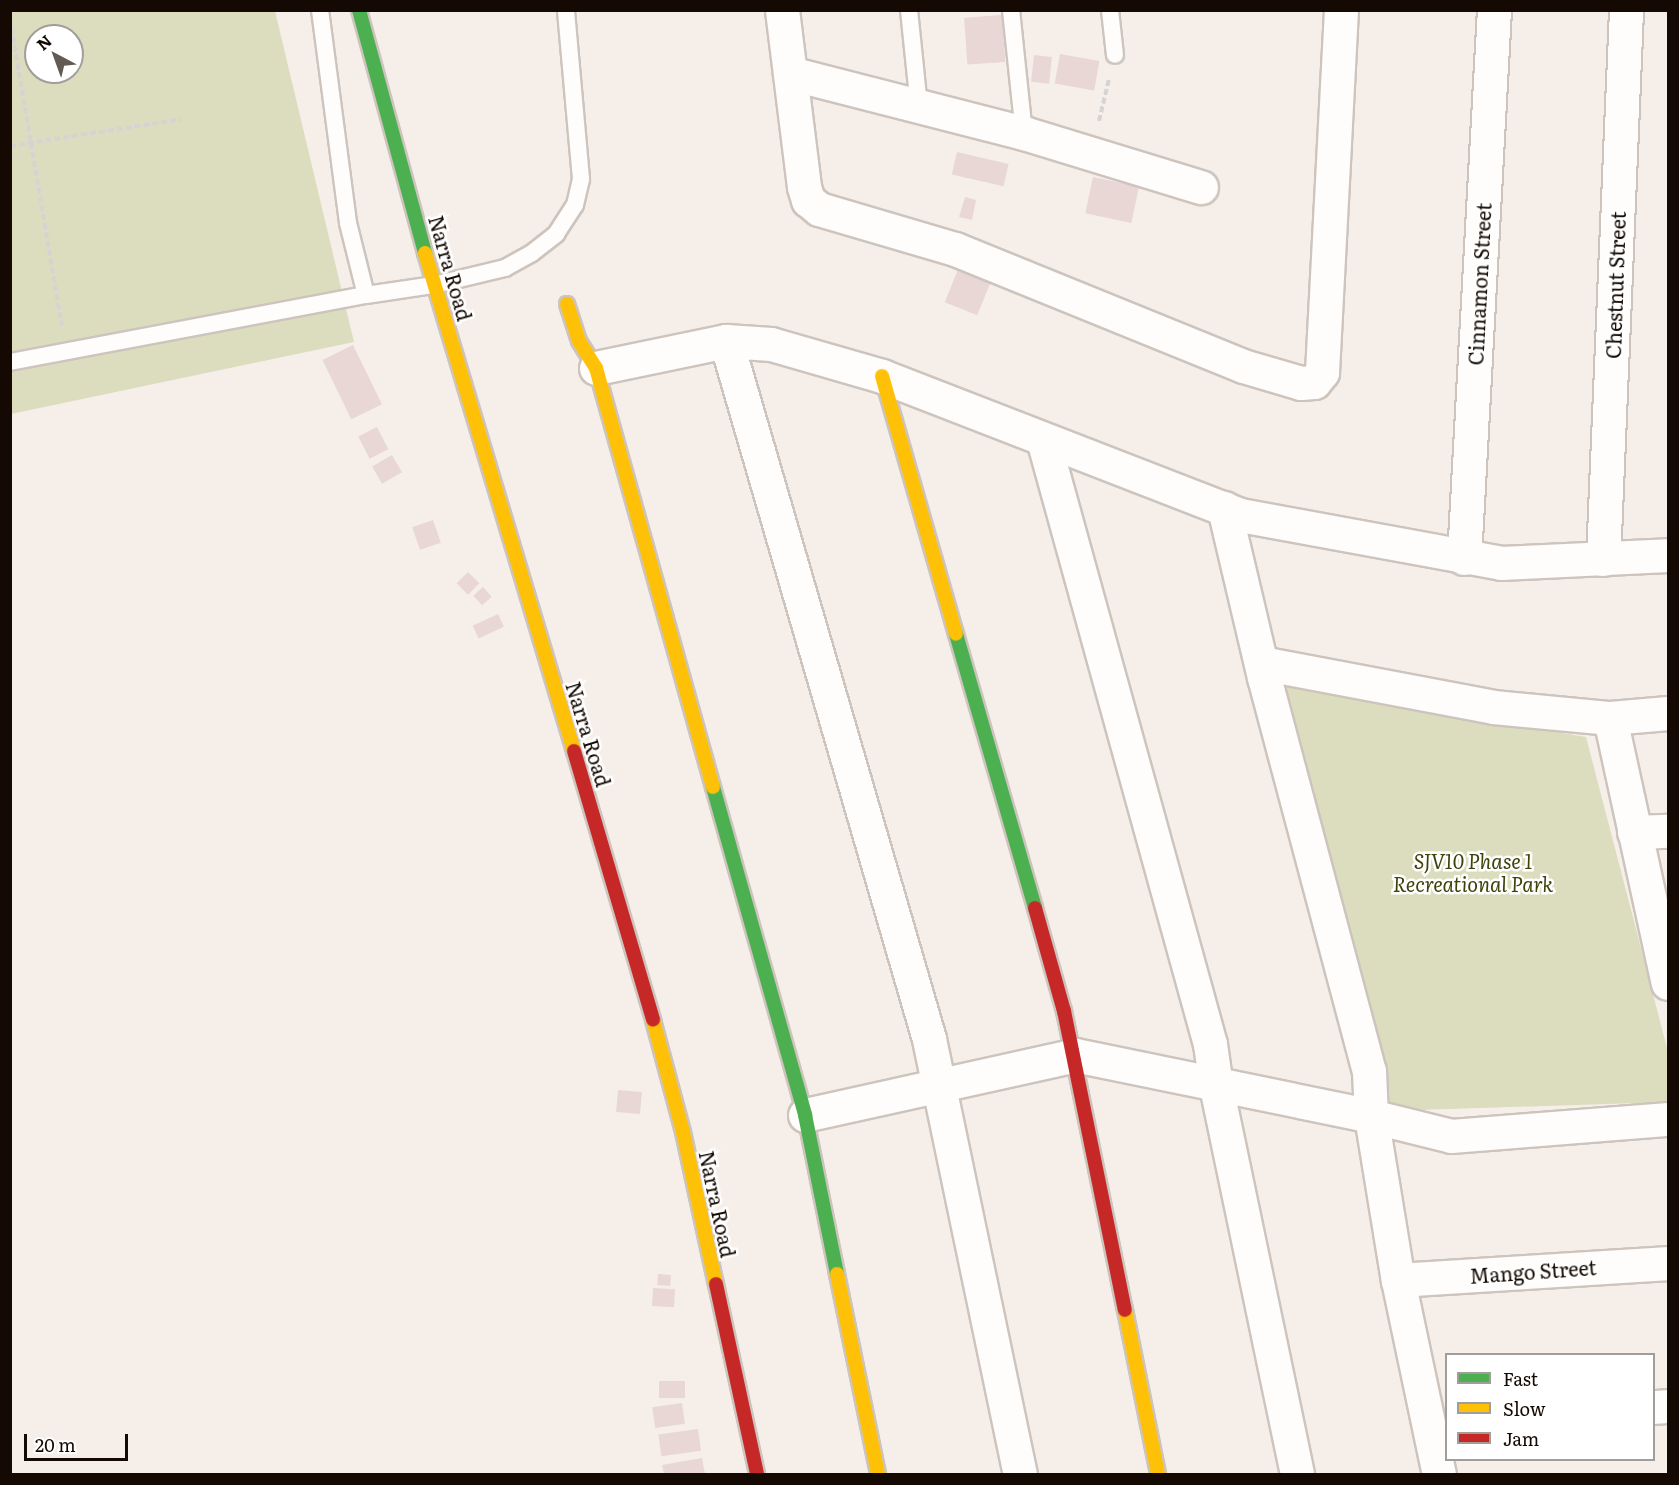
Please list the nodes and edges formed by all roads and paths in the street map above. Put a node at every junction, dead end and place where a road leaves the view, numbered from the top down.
1 (320, 10) edge
2 (359, 10) edge
3 (566, 10) edge
4 (783, 10) edge
5 (909, 10) edge
6 (1011, 10) edge
7 (1110, 10) edge
8 (1341, 10) edge
9 (1494, 10) edge
10 (1626, 10) edge
11 (10, 20) edge
12 (1115, 55) joint
13 (790, 73) junction
14 (919, 106) junction
15 (182, 119) dead end
16 (1024, 134) junction
17 (31, 143) junction
18 (10, 146) edge
19 (1090, 154) junction
20 (1201, 187) dead end
21 (434, 285) junction
22 (366, 295) junction
23 (567, 304) dead end
24 (726, 341) junction
25 (66, 350) junction
26 (10, 362) edge
27 (596, 368) junction
28 (882, 376) junction
29 (1043, 439) junction
30 (1224, 508) junction
31 (1668, 555) edge
32 (1464, 558) junction
33 (1603, 559) junction
34 (1261, 663) junction
35 (1668, 713) edge
36 (1610, 718) junction
37 (1668, 831) edge
38 (1634, 832) junction
39 (1668, 978) edge
40 (1075, 1055) junction
41 (938, 1085) junction
42 (1216, 1086) junction
43 (805, 1115) junction
44 (1371, 1116) junction
45 (1668, 1119) edge
46 (1668, 1263) edge
47 (1398, 1280) junction
48 (1437, 1424) edge
49 (757, 1474) edge
50 (878, 1474) edge
51 (1020, 1474) edge
52 (1158, 1474) edge
53 (1297, 1474) edge
54 (1439, 1474) edge

1 - 22 lane
2 - 21 street, Narra Road
3 - 21 lane
4 - 13 street
5 - 14 lane
6 - 16 lane
7 - 12 lane
8 - 13 street
9 - 32 street, Cinnamon Street
10 - 33 street, Chestnut Street
11 - 17 path
12 - 19 path
13 - 14 street
14 - 16 street
15 - 17 path
16 - 19 street
17 - 18 path
17 - 25 path
19 - 20 street
21 - 22 lane
21 - 49 street, Narra Road
22 - 25 lane
23 - 27 street
24 - 27 street
24 - 28 street
24 - 41 street
25 - 26 lane
27 - 43 street
28 - 29 street
28 - 40 street
29 - 30 street
29 - 42 street
30 - 32 street
30 - 34 street
31 - 33 street
32 - 33 street
34 - 36 street
34 - 44 street
35 - 36 street
36 - 38 street
37 - 38 street
38 - 39 street
40 - 41 street
40 - 42 street
40 - 52 street
41 - 43 street
41 - 51 street
42 - 44 street
42 - 53 street
43 - 50 street
44 - 45 street
44 - 47 street
46 - 47 street, Mango Street
47 - 48 street
48 - 54 street

